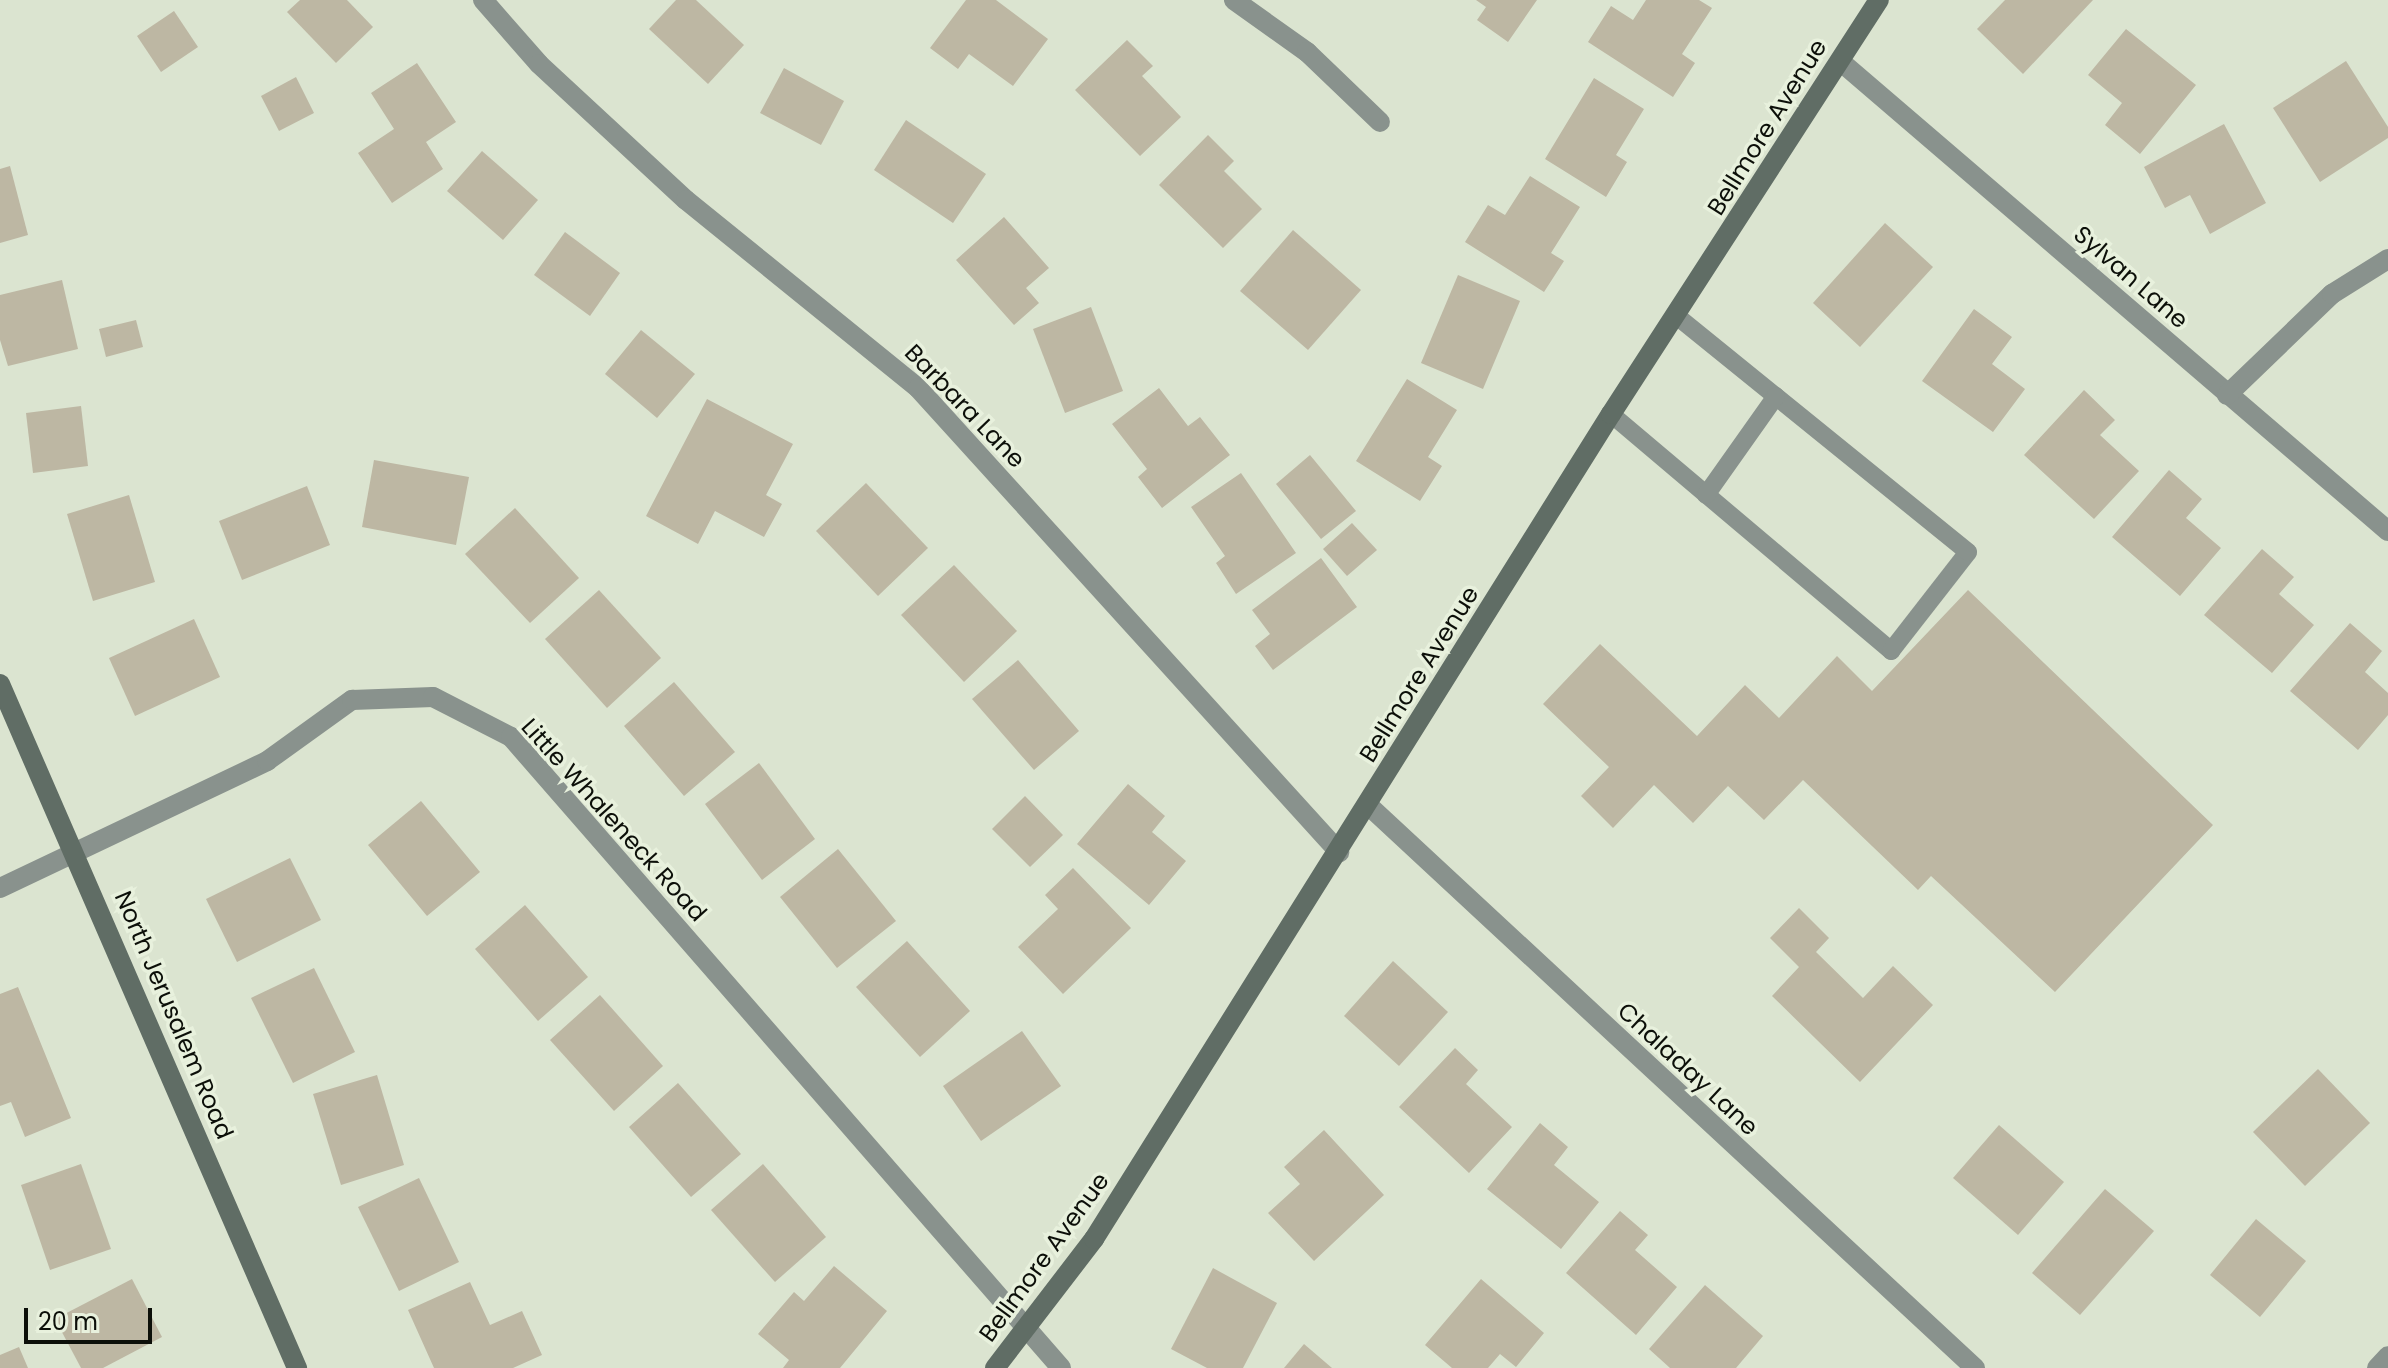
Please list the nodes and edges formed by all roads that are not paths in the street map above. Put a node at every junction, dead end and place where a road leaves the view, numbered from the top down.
1 (483, 0) edge
2 (1234, 0) edge
3 (1879, 0) edge
4 (1840, 61) junction
5 (1380, 122) dead end
6 (2388, 259) edge
7 (1678, 317) junction
8 (2227, 395) junction
9 (1776, 396) junction
10 (1611, 414) junction
11 (1706, 495) junction
12 (2388, 531) edge
13 (0, 684) edge
14 (1368, 805) junction
15 (1339, 852) junction
16 (77, 854) junction
17 (0, 888) edge
18 (1025, 1326) junction
19 (2388, 1356) edge
20 (297, 1368) edge
21 (995, 1368) edge
22 (1061, 1368) edge
23 (1975, 1368) edge
24 (2377, 1368) edge

1 - 15 street, Barbara Lane
2 - 5 street
3 - 4 main road, Bellmore Avenue
4 - 7 main road, Bellmore Avenue
4 - 8 street, Sylvan Lane
6 - 8 street
7 - 9 lane
7 - 10 main road, Bellmore Avenue
8 - 12 street, Sylvan Lane
9 - 11 lane
9 - 11 lane
10 - 11 lane
10 - 14 main road, Bellmore Avenue
13 - 16 main road, North Jerusalem Road
14 - 15 main road, Bellmore Avenue
14 - 23 street, Chaladay Lane
15 - 18 main road, Bellmore Avenue
16 - 17 street, Little Whaleneck Road
16 - 18 street, Little Whaleneck Road
16 - 20 main road, North Jerusalem Road
18 - 21 main road, Bellmore Avenue
18 - 22 street, Little Whaleneck Road
19 - 24 street

